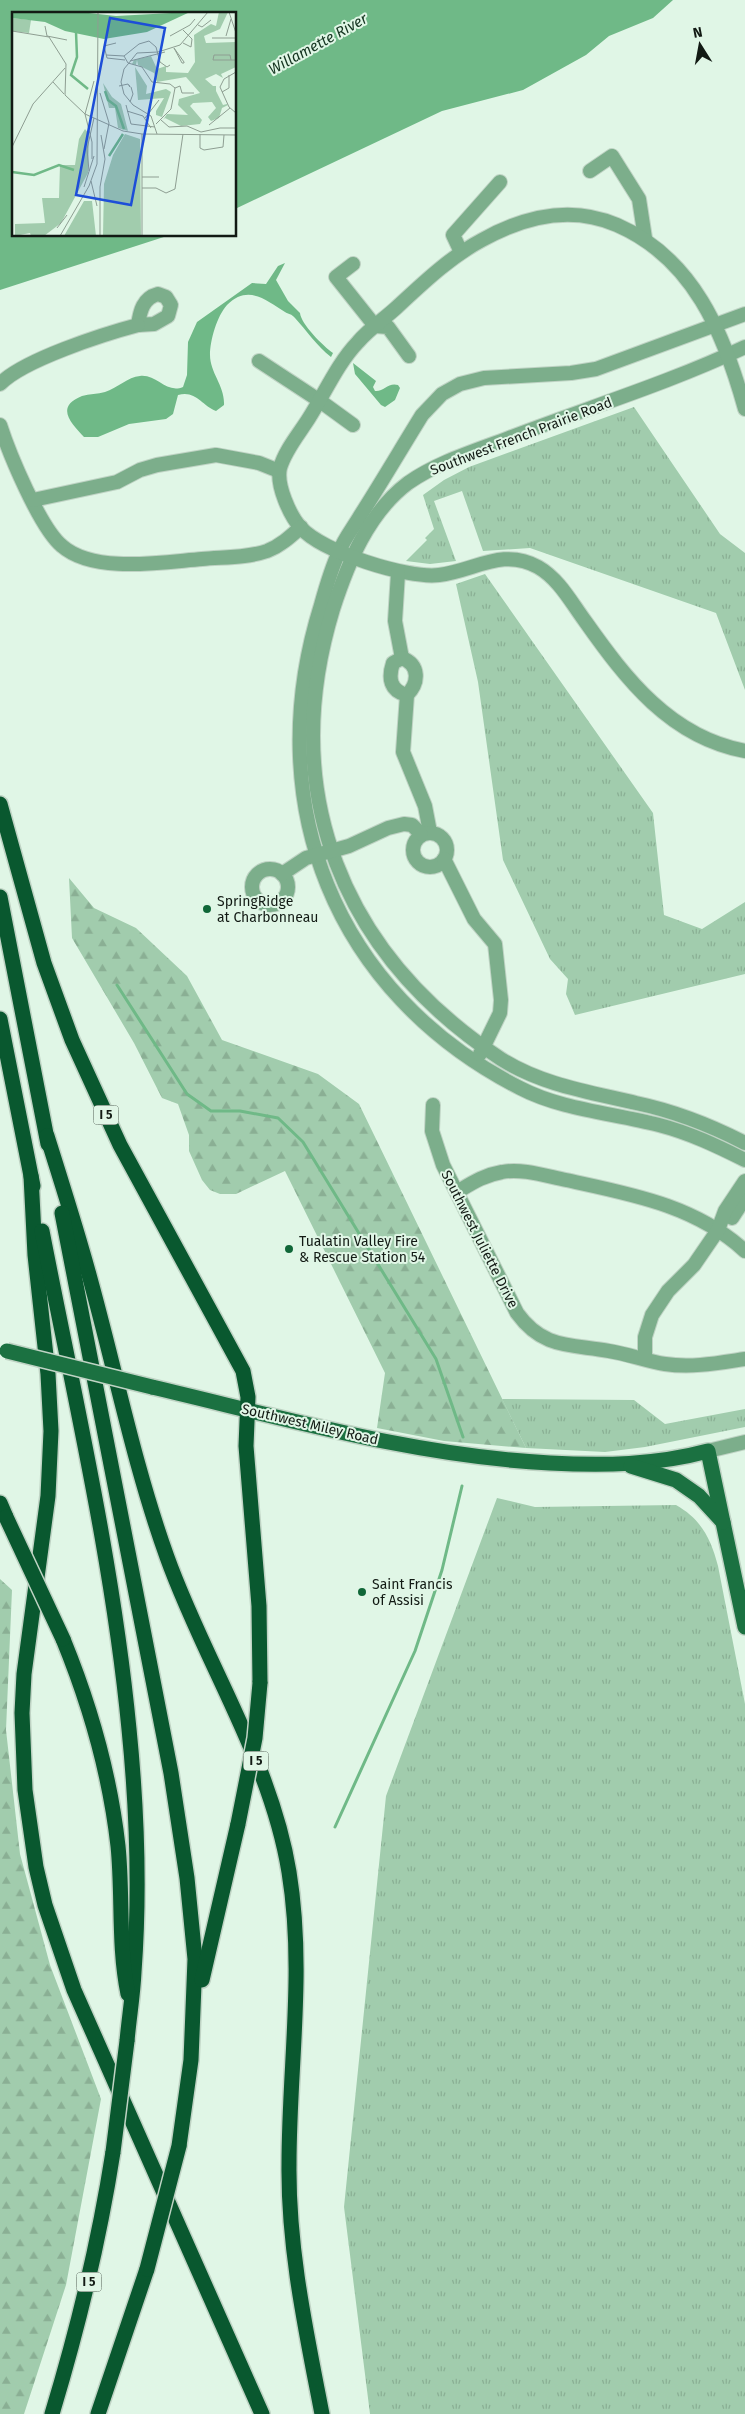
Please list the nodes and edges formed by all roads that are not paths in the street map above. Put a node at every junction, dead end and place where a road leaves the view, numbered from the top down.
1 (590, 171) dead end
2 (500, 182) dead end
3 (644, 238) junction
4 (461, 252) junction
5 (353, 264) dead end
6 (745, 314) edge
7 (138, 325) dead end
8 (375, 326) junction
9 (715, 327) junction
10 (745, 348) edge
11 (409, 356) dead end
12 (727, 356) junction
13 (259, 361) dead end
14 (0, 384) edge
15 (742, 387) edge
16 (320, 401) junction
17 (745, 408) edge
18 (0, 425) edge
19 (353, 426) dead end
20 (279, 471) junction
21 (33, 500) junction
22 (301, 527) junction
23 (346, 553) junction
24 (398, 573) junction
25 (402, 658) junction
26 (407, 696) junction
27 (745, 751) edge
28 (0, 804) edge
29 (426, 833) junction
30 (331, 850) junction
31 (316, 855) junction
32 (444, 859) junction
33 (282, 874) dead end
34 (0, 897) edge
35 (0, 1019) edge
36 (484, 1047) junction
37 (475, 1062) junction
38 (433, 1105) dead end
39 (47, 1136) junction
40 (745, 1143) edge
41 (745, 1160) edge
42 (31, 1176) junction
43 (745, 1181) edge
44 (457, 1192) junction
45 (745, 1198) edge
46 (718, 1230) junction
47 (745, 1251) edge
48 (3, 1350) edge
49 (645, 1359) junction
50 (745, 1359) edge
51 (248, 1409) junction
52 (745, 1442) edge
53 (708, 1451) junction
54 (625, 1464) junction
55 (3, 1510) edge
56 (723, 1522) junction
57 (745, 1627) edge
58 (130, 2008) junction
59 (193, 2024) junction
60 (52, 2413) edge
61 (98, 2414) edge
62 (262, 2414) edge
63 (322, 2414) edge

1 - 3 street
2 - 4 street
3 - 4 street
3 - 9 street
4 - 8 street
5 - 8 street
6 - 9 street, Southwest French Prairie Road
7 - 14 street
8 - 11 street
8 - 16 street
9 - 12 street
9 - 23 street, Southwest French Prairie Road
10 - 12 street, Southwest French Prairie Road
12 - 15 street
12 - 23 street, Southwest French Prairie Road
13 - 16 street
15 - 17 street
16 - 19 street
16 - 20 street
18 - 21 street
20 - 21 street
20 - 22 street
21 - 22 street
22 - 23 street
23 - 24 street
23 - 30 street, Southwest French Prairie Road
23 - 31 street, Southwest French Prairie Road
24 - 25 street
24 - 27 street
25 - 26 street
25 - 26 street
26 - 29 street
28 - 51 highway, I 5
29 - 30 street
29 - 32 street
29 - 32 street
30 - 31 street
30 - 36 street, Southwest French Prairie Road
31 - 33 street
31 - 37 street, Southwest French Prairie Road
32 - 36 street
34 - 39 highway, I 5
35 - 42 highway, I 5
36 - 37 street
36 - 40 street, Southwest French Prairie Road
37 - 41 street, Southwest French Prairie Road
38 - 44 street, Southwest Juliette Drive
39 - 59 highway, I 5
39 - 63 highway, I 5
42 - 58 highway, I 5
42 - 62 highway, I 5
43 - 46 street
44 - 46 street
44 - 49 street, Southwest Juliette Drive
45 - 46 street
46 - 47 street
46 - 49 street
48 - 51 main road, Southwest Miley Road, bridge
49 - 50 street, Southwest Juliette Drive
51 - 54 main road, Southwest Miley Road
51 - 59 highway, I 5, bridge
52 - 53 street
53 - 54 main road
53 - 56 main road
54 - 56 main road
55 - 58 highway, I 5, bridge
56 - 57 main road
58 - 60 highway, I 5, bridge
59 - 61 highway, I 5, bridge

